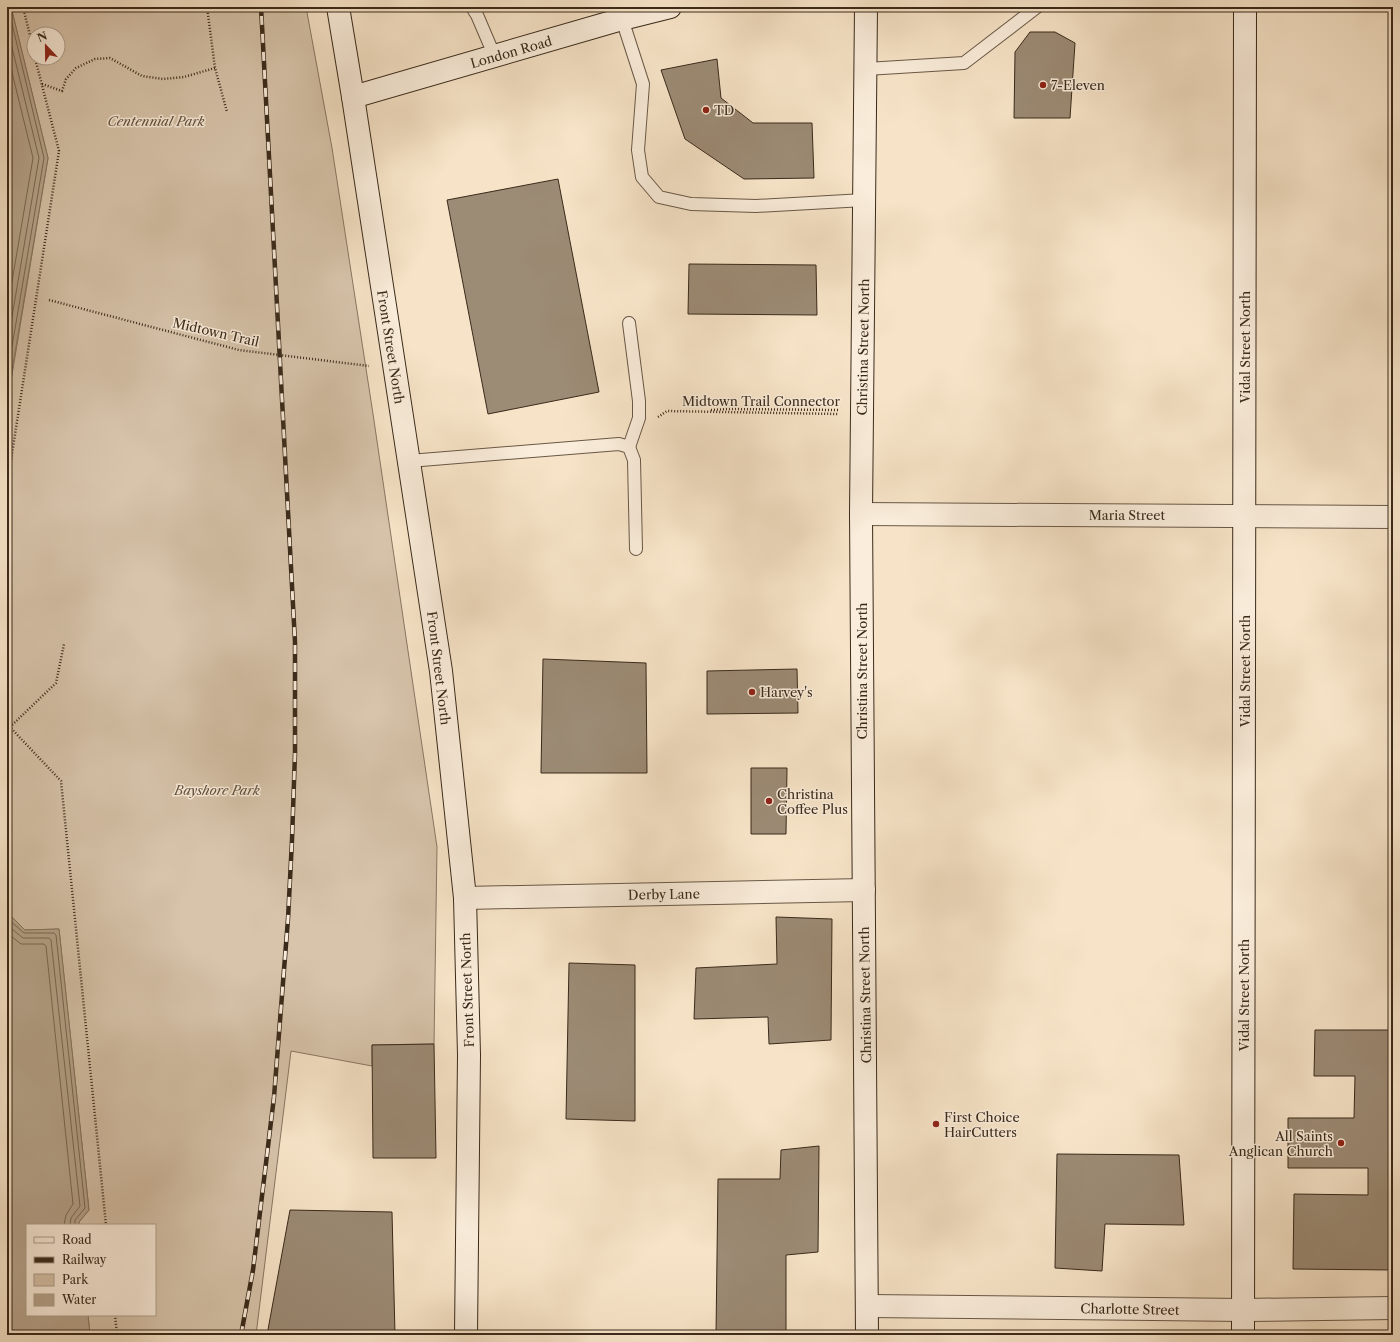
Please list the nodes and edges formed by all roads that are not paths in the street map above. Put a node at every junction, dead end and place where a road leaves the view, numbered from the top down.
1 (338, 7) edge
2 (472, 7) edge
3 (670, 7) edge
4 (866, 7) edge
5 (1037, 7) edge
6 (1245, 7) edge
7 (622, 13) edge
8 (496, 57) junction
9 (866, 69) junction
10 (353, 97) junction
11 (864, 200) junction
12 (629, 323) dead end
13 (629, 447) junction
14 (409, 461) junction
15 (861, 514) junction
16 (1245, 516) junction
17 (1393, 517) edge
18 (636, 549) dead end
19 (864, 890) junction
20 (464, 898) junction
21 (868, 1306) junction
22 (1393, 1308) edge
23 (1244, 1310) junction
24 (466, 1335) edge
25 (867, 1335) edge
26 (1243, 1335) edge

1 - 10 street, Front Street North
2 - 8 lane
3 - 7 street, London Road
4 - 9 street, Christina Street North
5 - 9 lane
6 - 16 street, Vidal Street North
7 - 8 street, London Road
7 - 11 lane
8 - 10 street, London Road
9 - 11 street, Christina Street North
10 - 14 street, Front Street North
11 - 15 street, Christina Street North
12 - 13 lane
13 - 14 lane
13 - 18 lane
14 - 20 street, Front Street North
15 - 16 street, Maria Street
15 - 19 street, Christina Street North
16 - 17 street, Maria Street
16 - 23 street, Vidal Street North
19 - 20 street, Derby Lane
19 - 21 street, Christina Street North
20 - 24 street, Front Street North
21 - 23 street, Charlotte Street
21 - 25 street, Christina Street North
22 - 23 street, Charlotte Street
23 - 26 street, Vidal Street North

